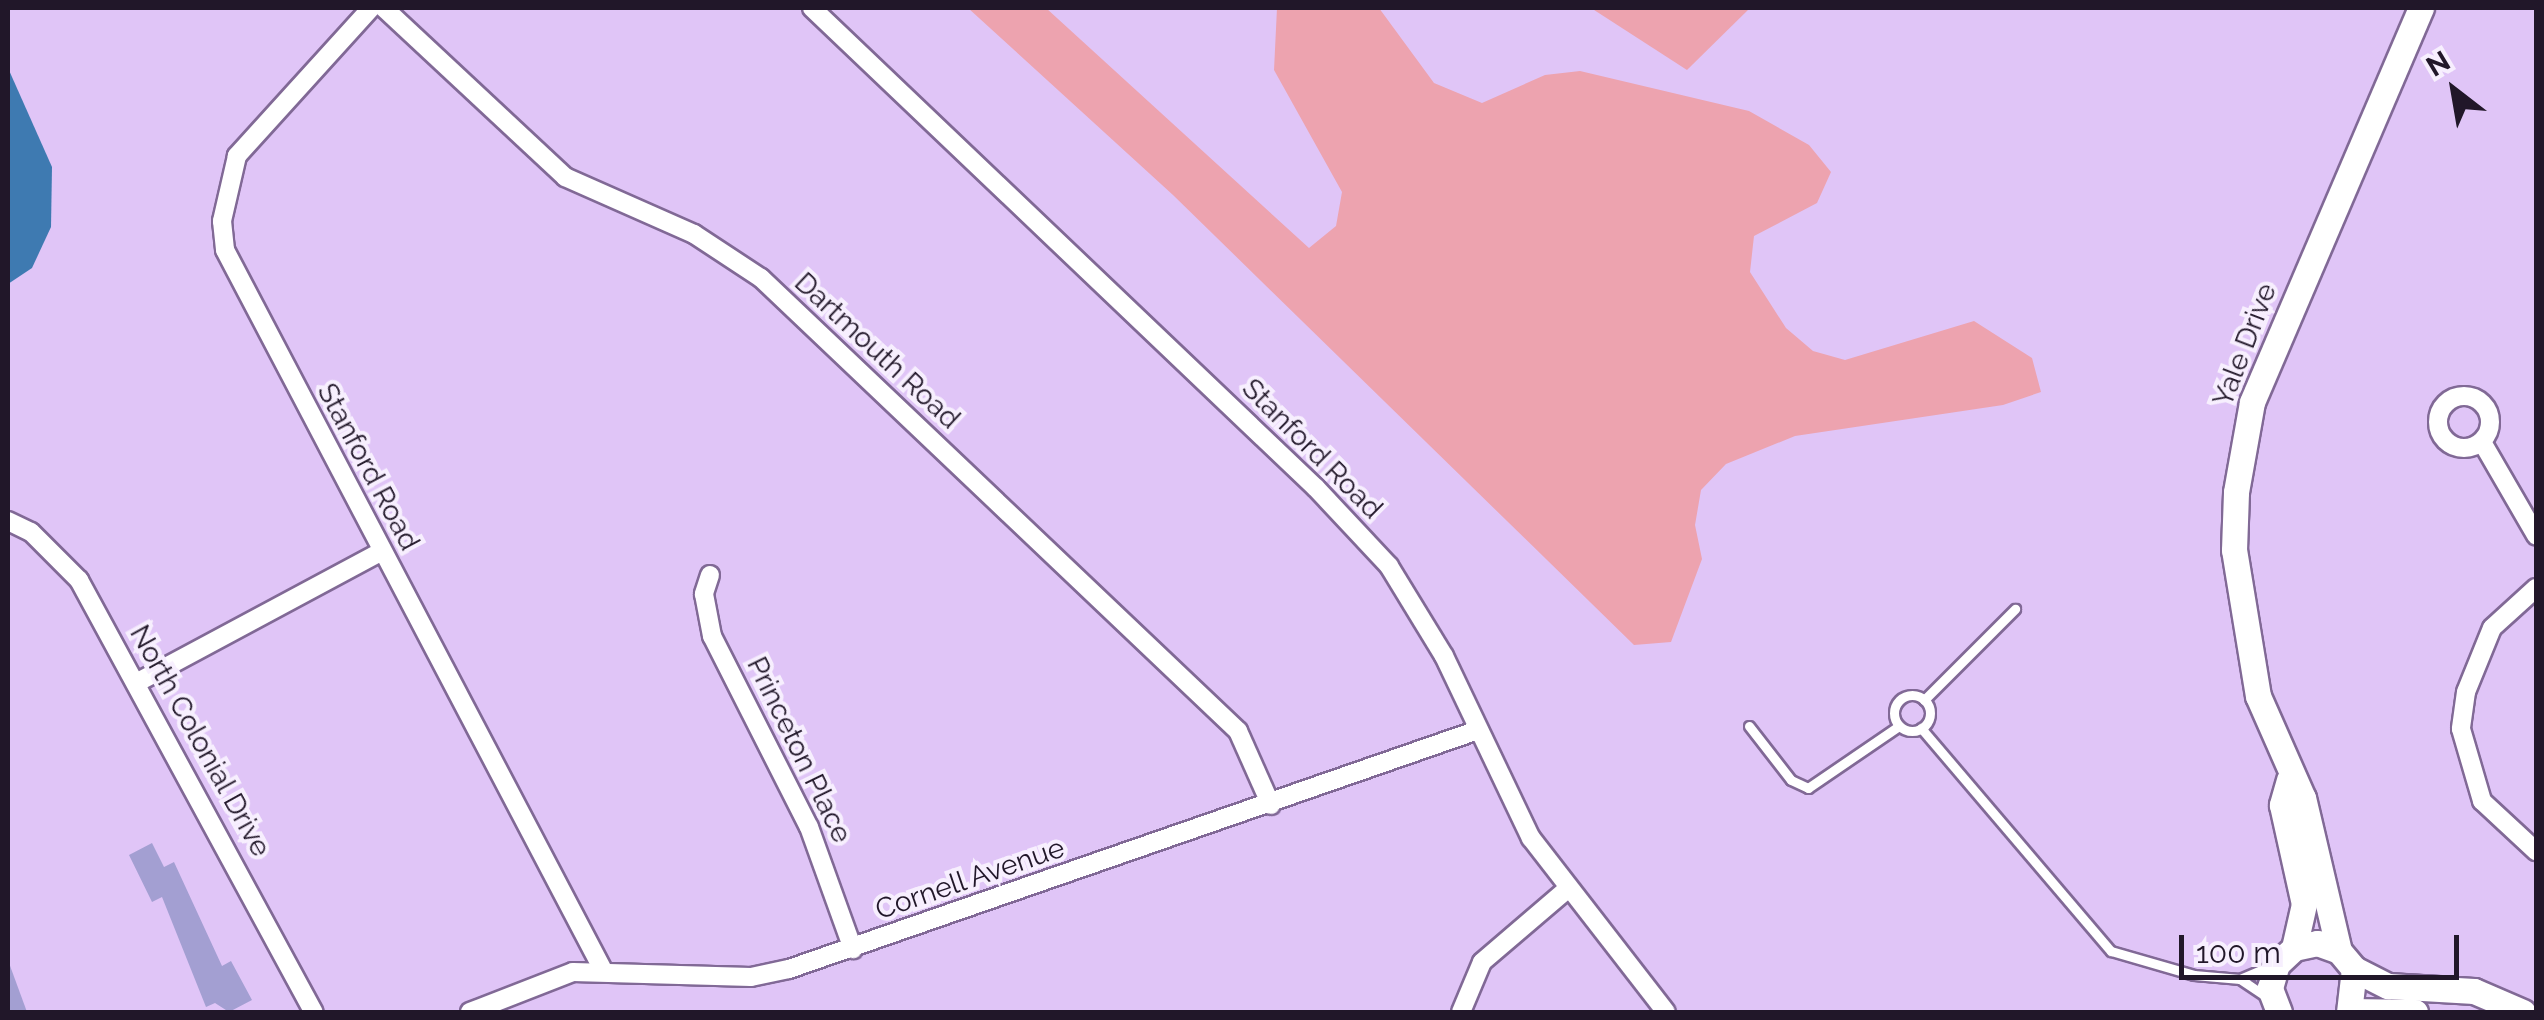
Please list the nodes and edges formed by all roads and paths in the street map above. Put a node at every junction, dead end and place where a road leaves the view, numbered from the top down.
1 (370, 8) edge
2 (384, 8) edge
3 (812, 8) edge
4 (2421, 8) edge
5 (2482, 442) dead end
6 (8, 521) edge
7 (2536, 535) edge
8 (382, 551) junction
9 (710, 574) dead end
10 (2536, 588) edge
11 (2015, 609) dead end
12 (138, 682) junction
13 (1924, 700) junction
14 (1749, 726) dead end
15 (1900, 726) junction
16 (1921, 728) junction
17 (1478, 730) junction
18 (2289, 780) junction
19 (1271, 805) junction
20 (2536, 851) edge
21 (1565, 891) junction
22 (853, 949) junction
23 (2285, 956) junction
24 (2346, 960) junction
25 (604, 970) junction
26 (2240, 979) junction
27 (2275, 1006) edge
28 (314, 1012) edge
29 (470, 1012) edge
30 (1461, 1012) edge
31 (1666, 1012) edge
32 (2349, 1012) edge
33 (2414, 1012) edge
34 (2513, 1012) edge

1 - 8 street, Stanford Road
2 - 19 street, Dartmouth Road
3 - 17 street, Stanford Road
4 - 18 street, Yale Drive
5 - 7 street
6 - 12 street, North Colonial Drive
8 - 12 street
8 - 25 street, Stanford Road
9 - 22 street, Princeton Place
10 - 20 street
11 - 13 lane
12 - 28 street, North Colonial Drive
13 - 15 lane
13 - 16 lane
14 - 15 lane
15 - 16 lane
16 - 26 lane
17 - 19 street, Cornell Avenue
17 - 21 street, Stanford Road
18 - 23 street, Yale Drive
18 - 24 street, Yale Drive
19 - 22 street, Cornell Avenue
21 - 30 street
21 - 31 street, Stanford Road
22 - 25 street, Cornell Avenue
23 - 24 street
23 - 26 lane
23 - 27 street, Yale Drive
24 - 32 street, Yale Drive
24 - 34 street
25 - 29 street, Cornell Avenue
26 - 27 lane
32 - 33 street

